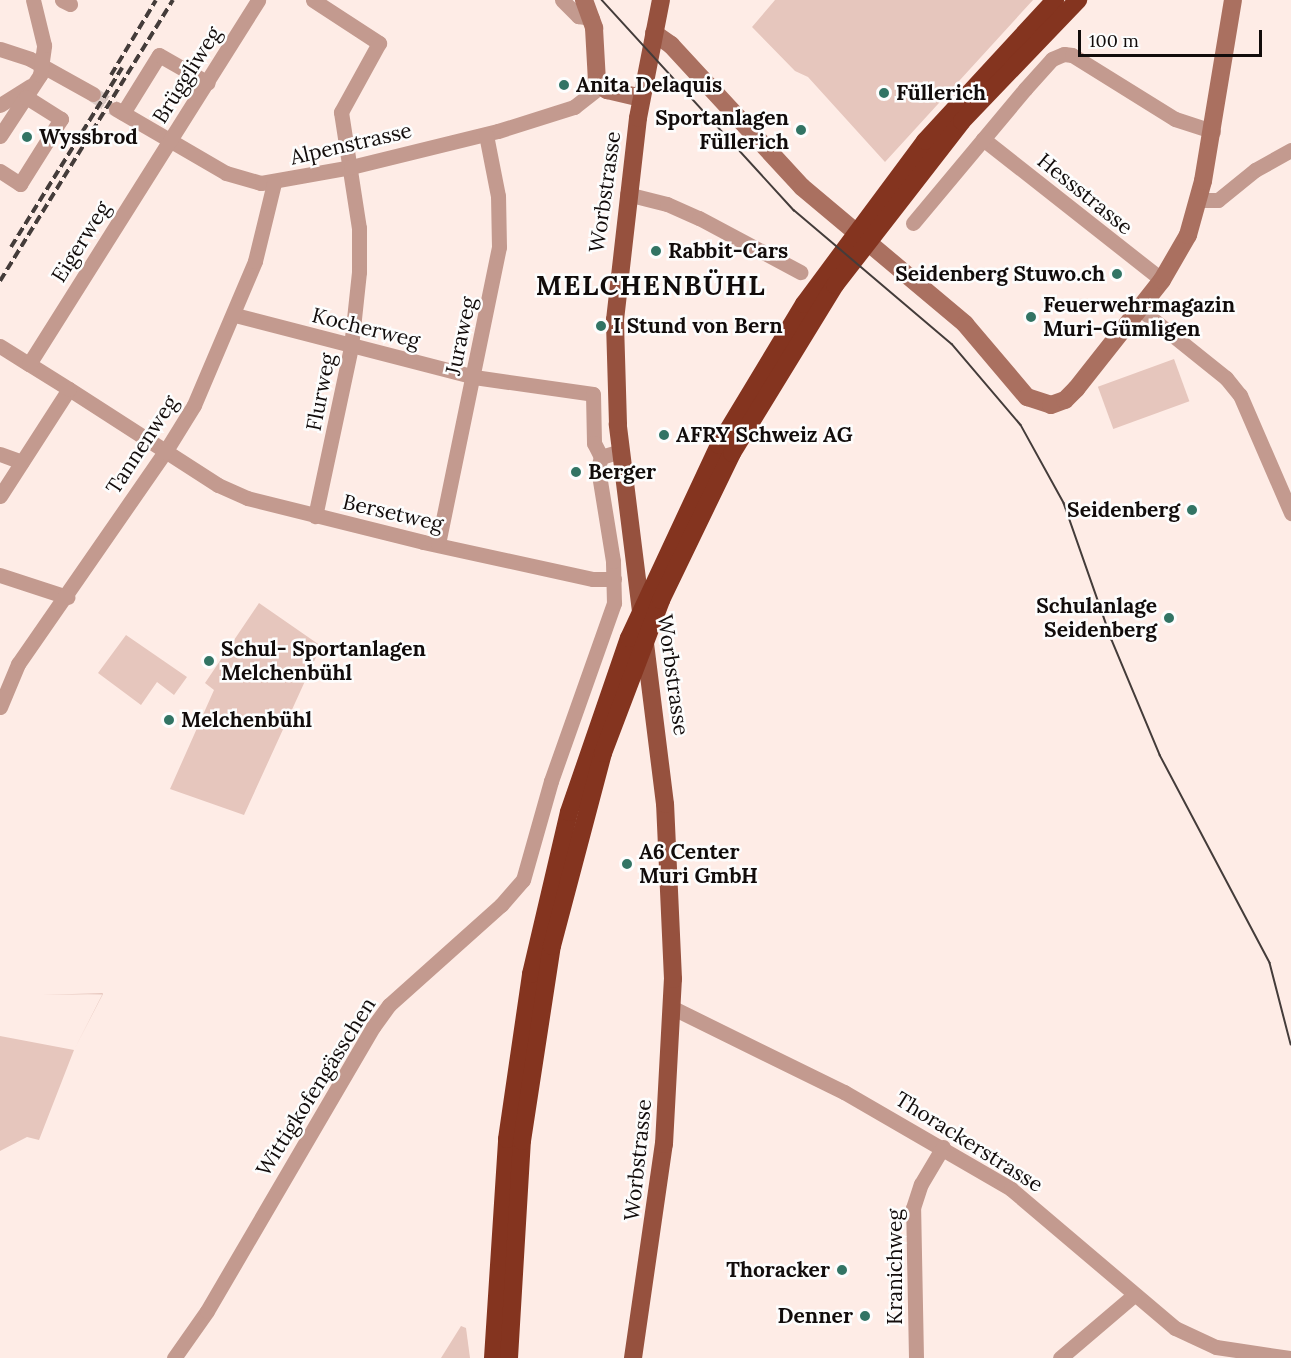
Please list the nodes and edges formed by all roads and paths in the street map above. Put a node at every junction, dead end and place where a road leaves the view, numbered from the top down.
1 (33, 0) edge
2 (258, 0) edge
3 (313, 0) edge
4 (562, 0) edge
5 (584, 0) edge
6 (661, 0) edge
7 (1055, 0) edge
8 (1078, 0) edge
9 (1233, 0) edge
10 (592, 18) junction
11 (654, 33) junction
12 (0, 50) edge
13 (42, 65) junction
14 (208, 83) junction
15 (601, 86) junction
16 (29, 91) junction
17 (93, 94) tunnel mouth
18 (641, 98) junction
19 (0, 105) edge
20 (1213, 131) junction
21 (486, 135) junction
22 (0, 136) edge
23 (983, 140) junction
24 (169, 142) junction
25 (1291, 150) edge
26 (351, 167) junction
27 (0, 171) edge
28 (274, 183) junction
29 (627, 194) junction
30 (1198, 200) junction
31 (913, 223) dead end
32 (868, 225) junction
33 (800, 272) dead end
34 (1162, 280) junction
35 (1140, 309) junction
36 (235, 315) junction
37 (0, 346) edge
38 (351, 347) junction
39 (783, 351) junction
40 (29, 364) junction
41 (474, 376) junction
42 (69, 389) junction
43 (621, 451) junction
44 (165, 452) junction
45 (0, 454) edge
46 (601, 457) junction
47 (22, 462) junction
48 (0, 496) edge
49 (1291, 513) edge
50 (315, 516) junction
51 (438, 544) junction
52 (0, 575) edge
53 (615, 579) junction
54 (67, 597) junction
55 (0, 707) edge
56 (673, 1008) junction
57 (943, 1147) junction
58 (1134, 1295) junction
59 (1216, 1347) junction
60 (174, 1358) edge
61 (493, 1358) edge
62 (509, 1358) edge
63 (633, 1358) edge
64 (916, 1358) edge
65 (1060, 1358) edge
66 (1204, 1358) edge
67 (1290, 1358) edge

1 - 13 street
2 - 14 street, Brüggliweg
3 - 26 street
4 - 10 street
5 - 10 street
6 - 11 main road, Worbstrasse
7 - 32 highway
8 - 32 highway
9 - 20 street
10 - 15 street
11 - 18 main road, Worbstrasse
11 - 35 street
12 - 13 street
13 - 16 street
13 - 17 street
14 - 24 street, Brüggliweg
14 - 24 street, Alpenstrasse
15 - 18 street
15 - 21 street, Alpenstrasse
16 - 19 street
16 - 22 street
16 - 27 street
18 - 29 main road, Worbstrasse
20 - 23 street
20 - 30 street
21 - 26 street, Alpenstrasse
21 - 41 street, Juraweg
23 - 31 street
23 - 34 street, Hessstrasse
24 - 28 street, Alpenstrasse
24 - 40 street, Eigerweg
25 - 30 street
26 - 28 street, Alpenstrasse
26 - 38 street, Flurweg
28 - 36 street, Tannenweg
29 - 33 street
29 - 43 main road, Worbstrasse
30 - 34 street
32 - 39 highway
34 - 35 street
35 - 49 street
36 - 38 street, Kocherweg
36 - 44 street, Tannenweg
37 - 40 street
38 - 41 street, Kocherweg
38 - 50 street, Flurweg
39 - 61 highway
39 - 62 highway
40 - 42 street
41 - 46 street, Kocherweg
41 - 51 street, Juraweg
42 - 44 street, Bersetweg
42 - 47 street
43 - 46 street
43 - 56 main road, Worbstrasse
44 - 50 street, Bersetweg
44 - 54 street, Tannenweg
45 - 47 street
46 - 53 street
47 - 48 street
50 - 51 street, Bersetweg
51 - 53 street, Bersetweg
52 - 54 street
53 - 60 street, Wittigkofengässchen
54 - 55 street, Tannenweg
56 - 57 street, Thorackerstrasse
56 - 63 main road, Worbstrasse
57 - 58 street, Thorackerstrasse
57 - 64 street, Kranichweg
58 - 59 street, Thorackerstrasse
58 - 65 street
59 - 66 street
59 - 67 street, Thorackerstrasse

